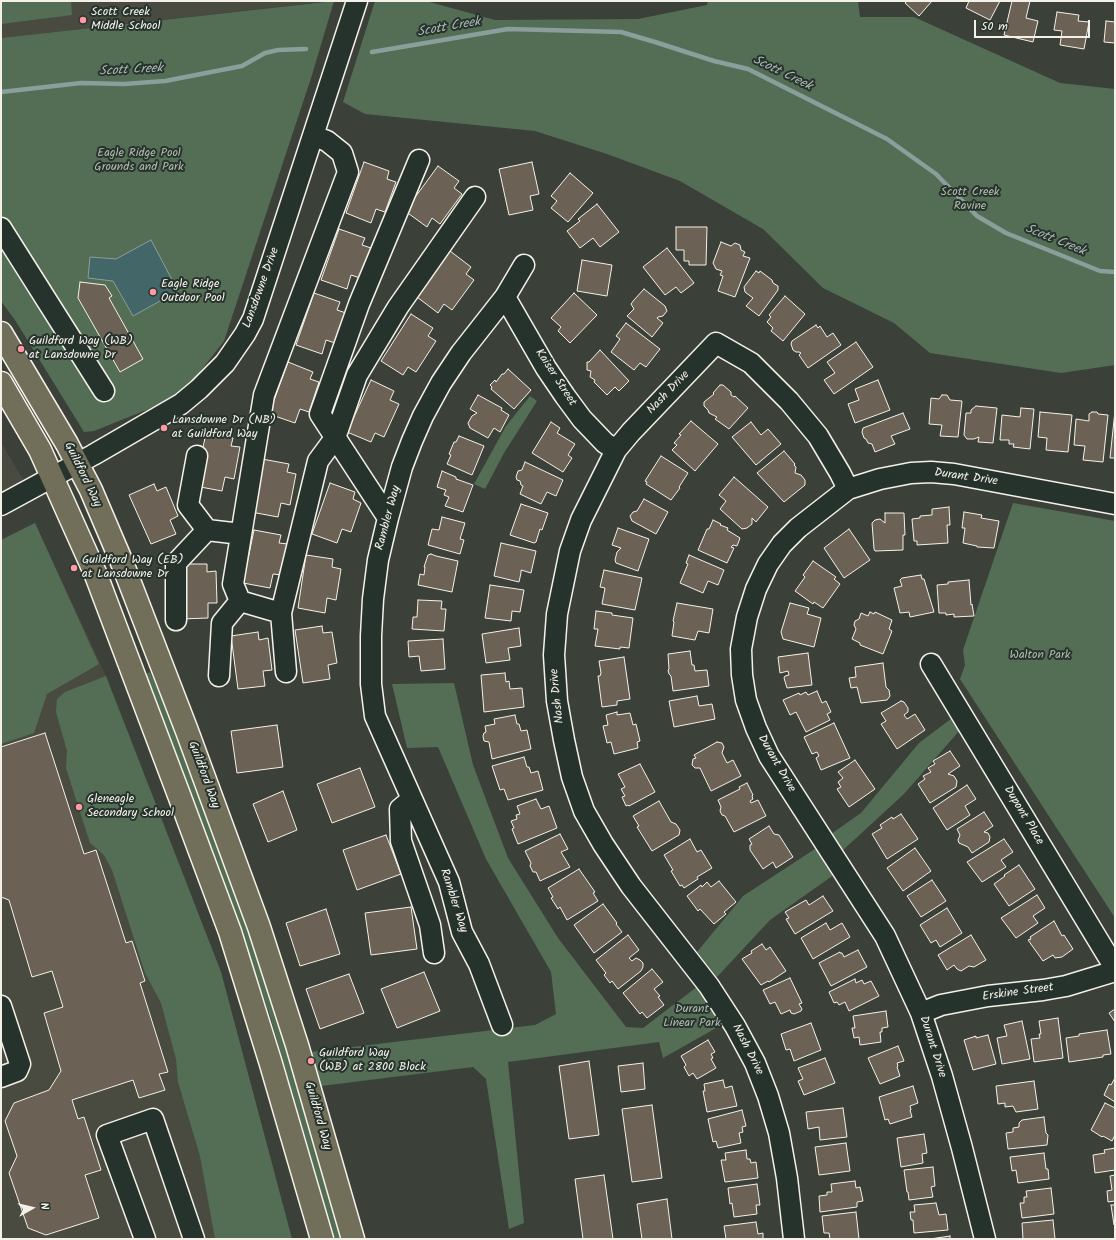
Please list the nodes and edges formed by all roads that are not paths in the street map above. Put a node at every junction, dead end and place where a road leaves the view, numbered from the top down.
1 (356, 1) edge
2 (314, 136) junction
3 (419, 160) dead end
4 (475, 197) dead end
5 (1, 228) edge
6 (524, 265) dead end
7 (505, 297) junction
8 (1, 333) edge
9 (1, 383) edge
10 (104, 391) dead end
11 (335, 438) junction
12 (616, 450) junction
13 (197, 456) dead end
14 (77, 464) junction
15 (52, 477) junction
16 (848, 489) junction
17 (1115, 504) edge
18 (1, 505) edge
19 (383, 510) junction
20 (207, 530) junction
21 (241, 534) junction
22 (240, 601) junction
23 (281, 613) junction
24 (176, 620) dead end
25 (931, 664) dead end
26 (286, 672) dead end
27 (219, 676) dead end
28 (412, 799) junction
29 (434, 953) dead end
30 (1115, 969) edge
31 (1, 1006) edge
32 (921, 1013) junction
33 (502, 1025) dead end
34 (1, 1077) edge
35 (145, 1239) edge
36 (194, 1239) edge
37 (322, 1239) edge
38 (353, 1239) edge
39 (794, 1239) edge
40 (985, 1239) edge

1 - 2 street, Lansdowne Drive
2 - 14 street, Lansdowne Drive
2 - 21 street
3 - 11 street
4 - 11 street
5 - 10 street
6 - 7 street, Rambler Way
7 - 12 street, Kaiser Street
7 - 19 street, Rambler Way
8 - 14 main road, Guildford Way
9 - 15 main road
11 - 19 street
11 - 23 street
12 - 16 street, Nash Drive
12 - 39 street, Nash Drive
13 - 20 street
14 - 15 street, Lansdowne Drive
14 - 38 main road, Guildford Way
15 - 18 street, Lansdowne Drive
15 - 37 main road
16 - 17 street, Durant Drive
16 - 32 street, Durant Drive
19 - 28 street, Rambler Way
20 - 21 street
20 - 24 street
21 - 22 street
22 - 23 street
22 - 27 street
23 - 26 street
25 - 30 street, Dupont Place
28 - 29 street
28 - 33 street, Rambler Way
30 - 32 street, Erskine Street
31 - 34 street
32 - 40 street, Durant Drive
35 - 36 street

